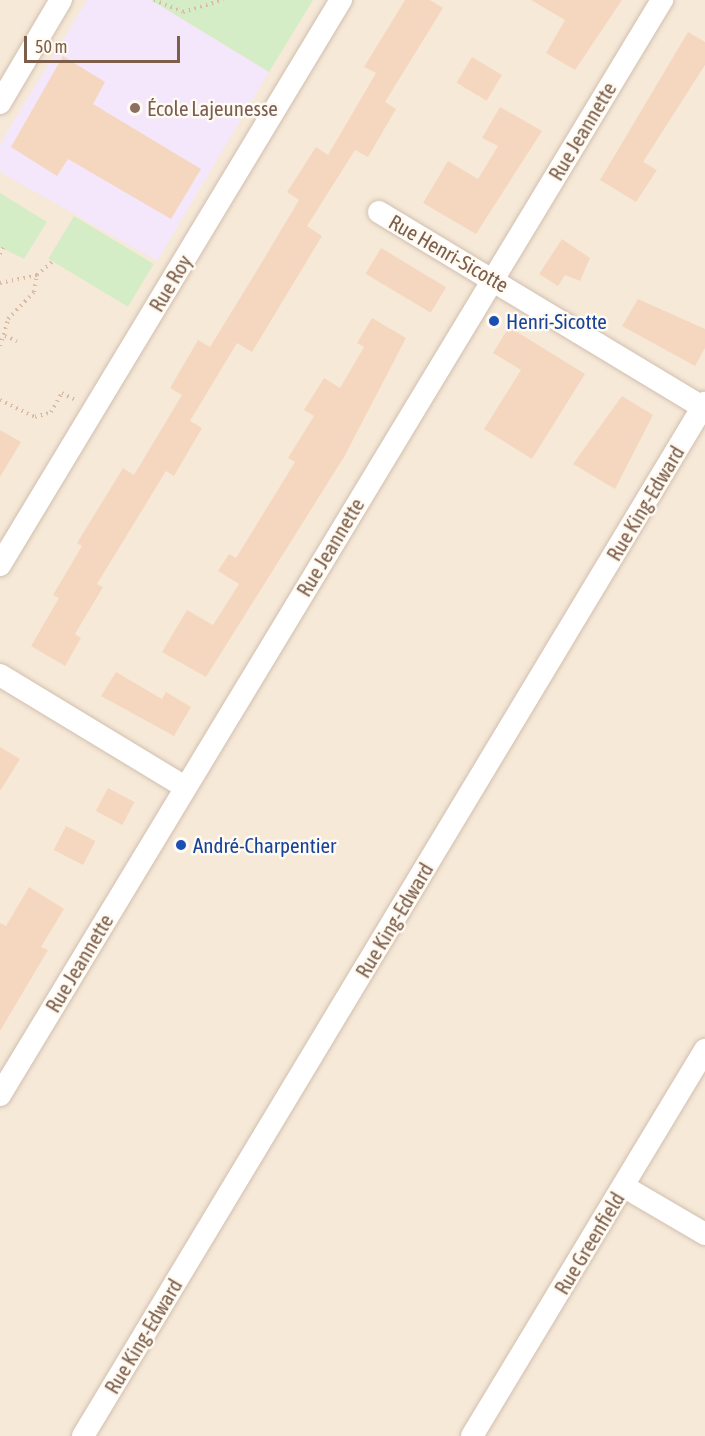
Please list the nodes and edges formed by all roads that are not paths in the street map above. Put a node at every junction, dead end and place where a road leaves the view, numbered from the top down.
1 (61, 0) edge
2 (341, 0) edge
3 (662, 0) edge
4 (0, 103) edge
5 (379, 212) dead end
6 (493, 279) junction
7 (704, 407) edge
8 (0, 565) edge
9 (0, 675) edge
10 (185, 787) junction
11 (705, 1050) edge
12 (0, 1095) edge
13 (623, 1186) junction
14 (705, 1234) edge
15 (83, 1436) edge
16 (472, 1436) edge

1 - 4 street
2 - 8 street, Rue Roy
3 - 6 street, Rue Jeannette
5 - 6 street, Rue Henri-Sicotte
6 - 7 street, Rue Henri-Sicotte
6 - 10 street, Rue Jeannette
7 - 15 street, Rue King-Edward
9 - 10 street
10 - 12 street, Rue Jeannette
11 - 13 street, Rue Greenfield
13 - 14 street
13 - 16 street, Rue Greenfield

